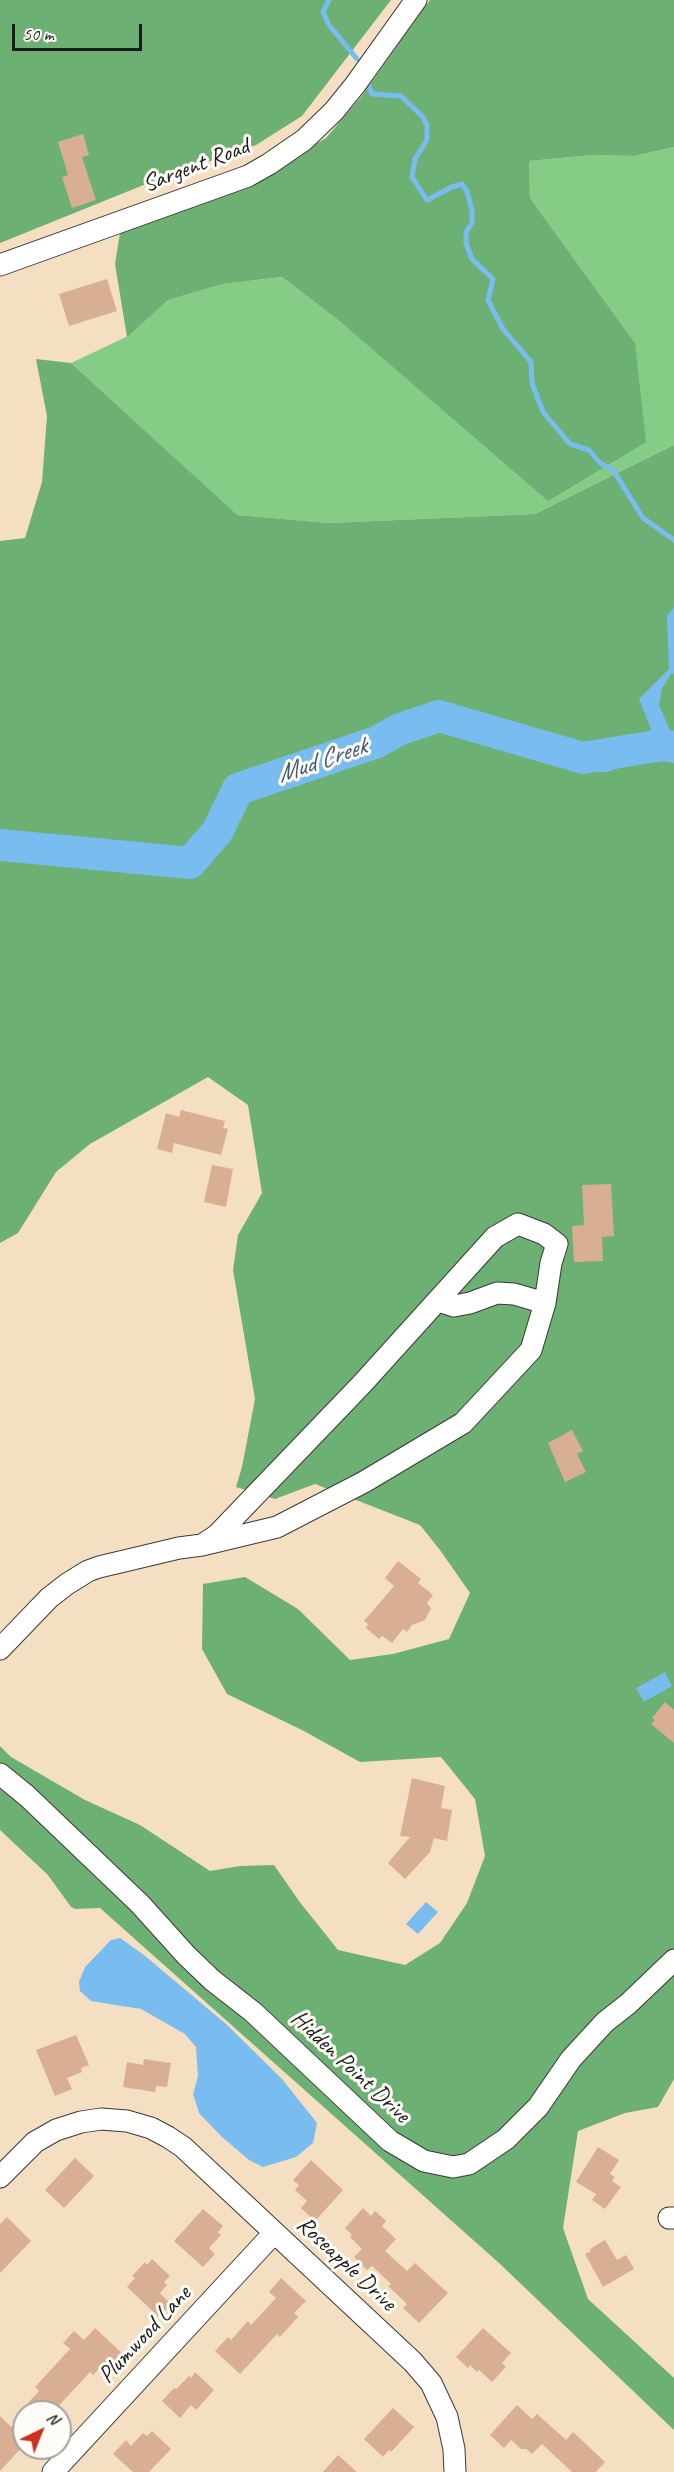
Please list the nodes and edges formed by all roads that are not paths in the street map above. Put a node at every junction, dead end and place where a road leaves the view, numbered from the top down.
1 (416, 0) edge
2 (0, 265) edge
3 (439, 1301) junction
4 (545, 1303) junction
5 (202, 1545) junction
6 (0, 1649) edge
7 (0, 1774) edge
8 (674, 1960) edge
9 (0, 2176) edge
10 (274, 2233) junction
11 (53, 2472) edge
12 (455, 2472) edge

1 - 2 street, Sargent Road
3 - 4 street
3 - 4 street
3 - 5 street
4 - 5 street
5 - 6 street
7 - 8 street, Hidden Point Drive
9 - 10 street, Roseapple Drive
10 - 11 street, Plumwood Lane
10 - 12 street, Roseapple Drive

